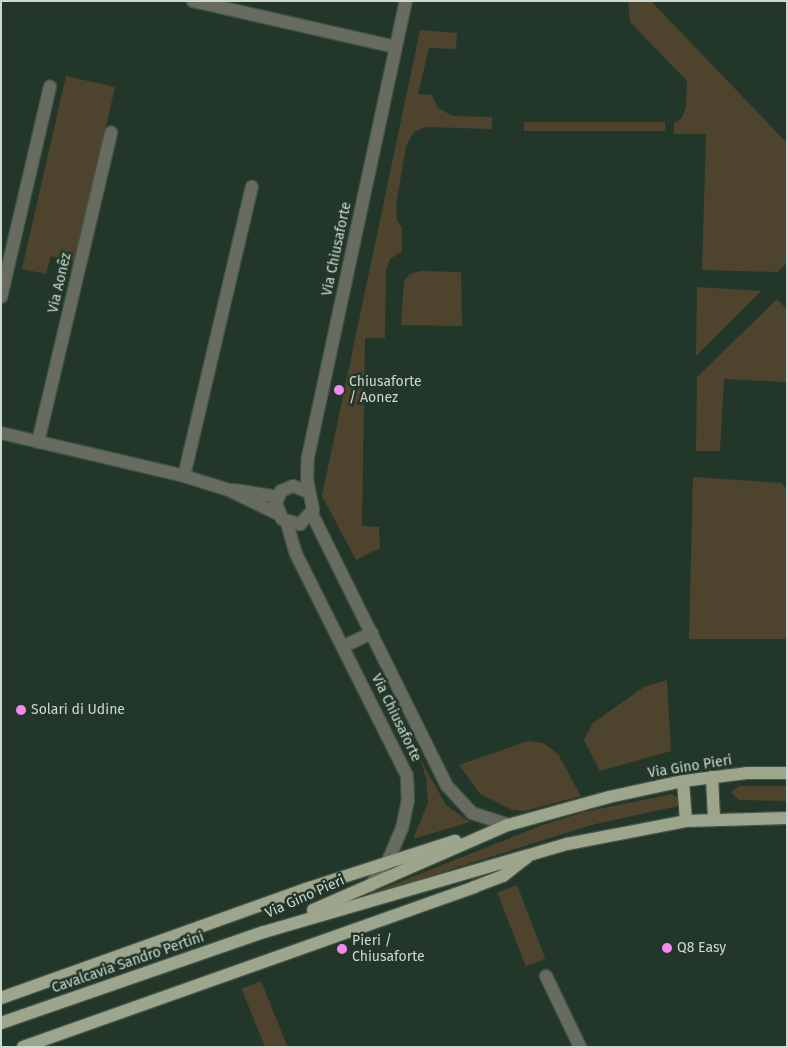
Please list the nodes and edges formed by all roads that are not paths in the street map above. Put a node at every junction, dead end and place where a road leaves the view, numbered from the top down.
1 (193, 1) edge
2 (406, 1) edge
3 (396, 47) junction
4 (50, 87) dead end
5 (111, 132) dead end
6 (252, 187) dead end
7 (1, 297) edge
8 (1, 433) edge
9 (38, 442) junction
10 (308, 457) junction
11 (184, 476) junction
12 (229, 490) junction
13 (282, 492) junction
14 (308, 492) junction
15 (312, 514) junction
16 (283, 518) junction
17 (372, 633) junction
18 (344, 646) junction
19 (787, 773) edge
20 (712, 777) junction
21 (683, 781) junction
22 (714, 818) junction
23 (787, 818) edge
24 (686, 821) junction
25 (508, 825) junction
26 (531, 854) junction
27 (388, 861) junction
28 (370, 886) junction
29 (264, 932) junction
30 (546, 976) dead end
31 (1, 998) edge
32 (1, 1023) edge
33 (23, 1047) edge
34 (580, 1047) edge

1 - 3 street
2 - 3 street, Via Chiusaforte
3 - 10 street, Via Chiusaforte
4 - 7 street
5 - 9 street, Via Aonêz
6 - 11 street
8 - 9 street
9 - 11 street
10 - 13 street, Via Chiusaforte
10 - 14 street, Via Chiusaforte
11 - 12 street
12 - 13 street
12 - 16 street
13 - 14 street
13 - 16 street, Via Chiusaforte
14 - 15 street, Via Chiusaforte
15 - 16 street
15 - 17 street, Via Chiusaforte
16 - 18 street, Via Chiusaforte
17 - 18 street
17 - 25 street, Via Chiusaforte
18 - 27 street, Via Chiusaforte
19 - 20 main road, Via Gino Pieri
20 - 21 main road, Via Gino Pieri
20 - 22 main road
21 - 24 main road
21 - 25 main road, Via Gino Pieri
22 - 23 main road, Via Gino Pieri
22 - 24 main road, Via Gino Pieri
24 - 26 main road, Via Gino Pieri
25 - 27 main road
25 - 28 main road, Via Gino Pieri
26 - 29 main road, Via Gino Pieri
26 - 33 main road
27 - 28 street, Via Chiusaforte
27 - 31 main road
28 - 29 main road, Via Gino Pieri
29 - 32 main road, Cavalcavia Sandro Pertini
30 - 34 street

